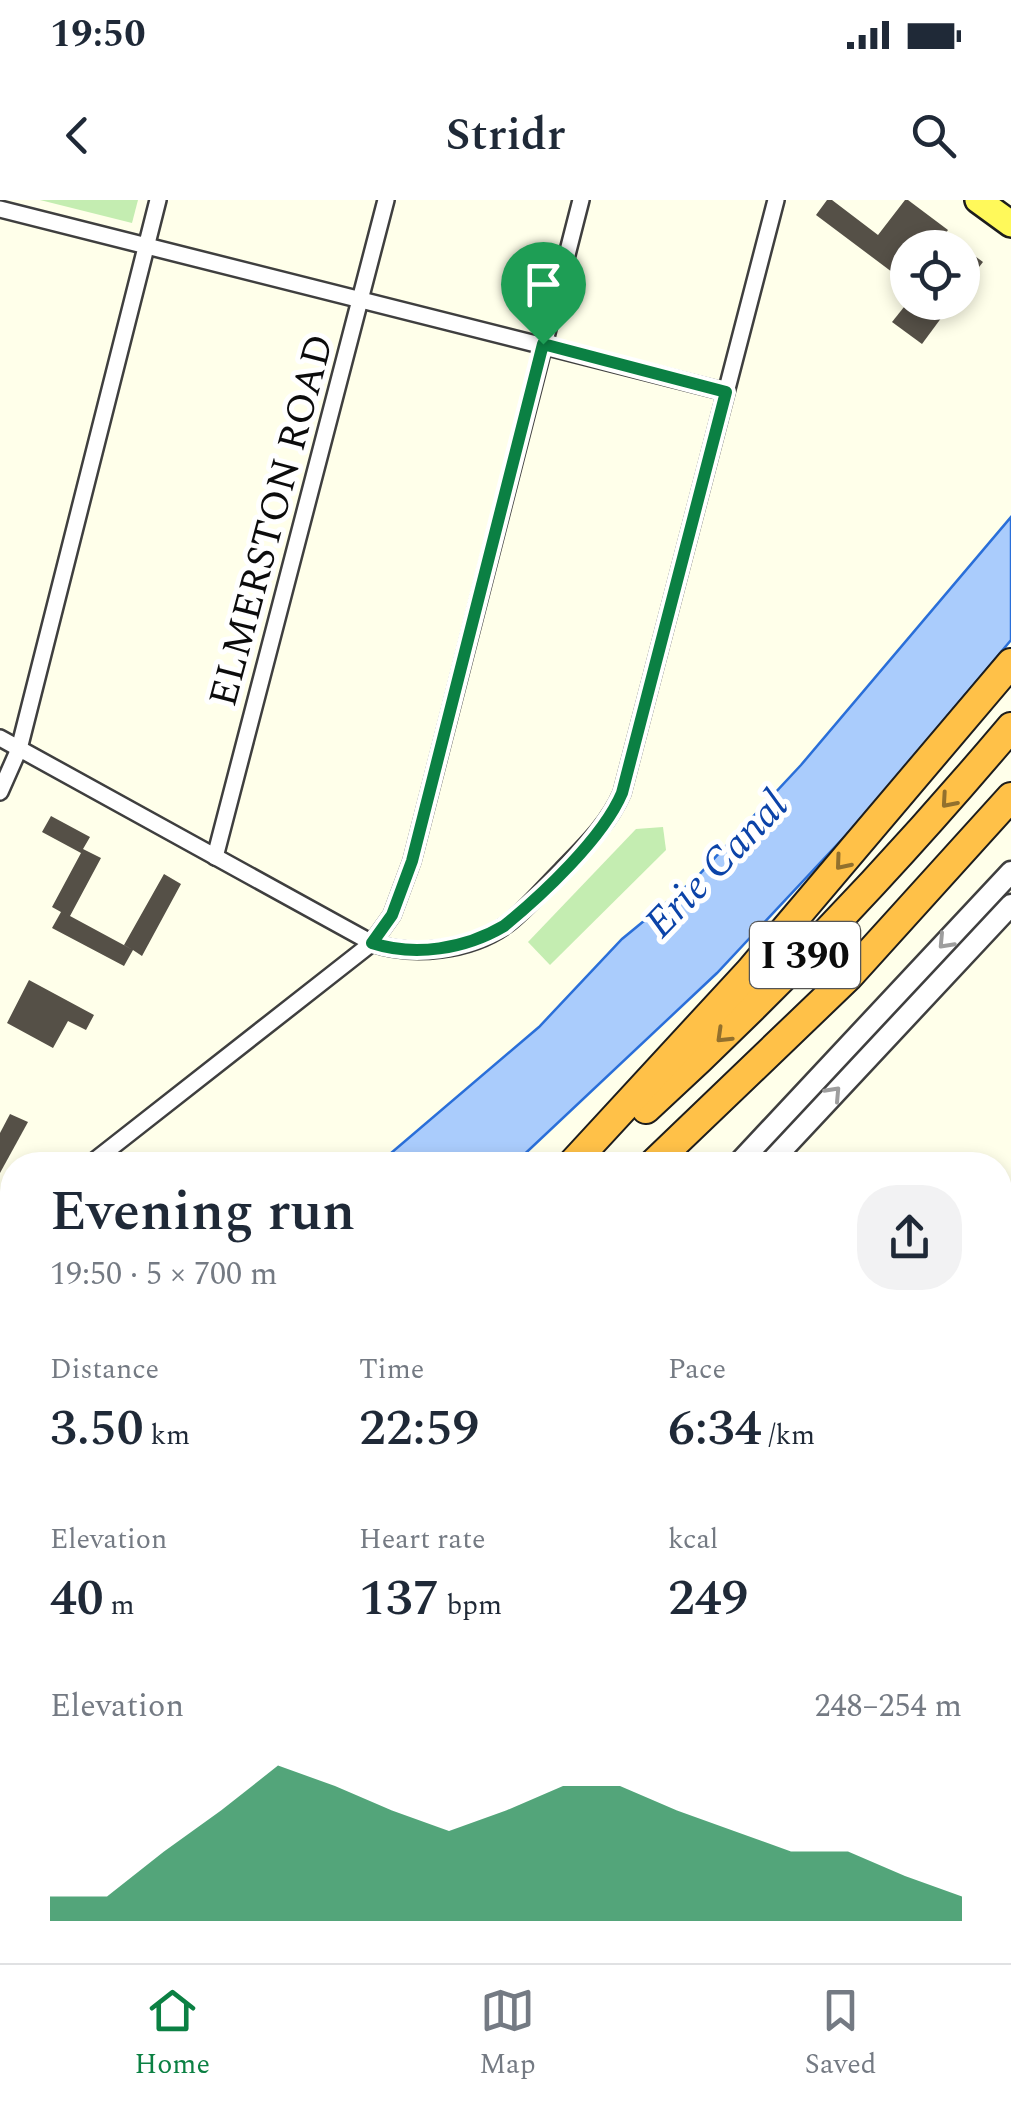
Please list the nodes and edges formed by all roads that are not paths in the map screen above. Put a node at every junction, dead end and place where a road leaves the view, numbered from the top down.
1 (158, 200) edge
2 (386, 200) edge
3 (580, 200) edge
4 (776, 200) edge
5 (978, 200) edge
6 (0, 209) edge
7 (1011, 224) edge
8 (146, 246) junction
9 (362, 298) junction
10 (543, 344) junction
11 (726, 392) junction
12 (1011, 663) edge
13 (1011, 727) edge
14 (0, 738) edge
15 (19, 749) junction
16 (0, 792) edge
17 (1011, 797) edge
18 (216, 857) junction
19 (1011, 872) edge
20 (1011, 905) edge
21 (904, 918) junction
22 (372, 943) junction
23 (106, 1152) edge
24 (583, 1152) edge
25 (597, 1152) edge
26 (666, 1152) edge
27 (689, 1152) edge
28 (750, 1152) edge
29 (780, 1152) edge

1 - 8 street
2 - 9 street, ELMERSTON ROAD
3 - 10 street
4 - 11 street
5 - 7 main road
6 - 8 street
8 - 9 street
8 - 15 street
9 - 10 street
9 - 18 street, ELMERSTON ROAD
10 - 11 street
10 - 22 street
11 - 22 street
12 -> 24 highway
13 -> 25 highway, I 390
14 - 15 street
15 - 16 street
15 - 18 street
17 - 21 highway, I 390
18 - 22 street
19 -> 28 street
29 -> 20 street
21 - 26 highway, I 390
21 - 27 highway
22 - 23 street

